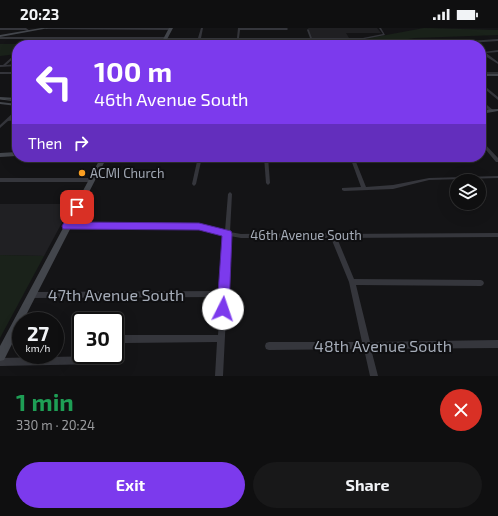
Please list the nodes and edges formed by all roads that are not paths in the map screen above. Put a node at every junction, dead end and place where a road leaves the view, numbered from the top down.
1 (0, 28) edge
2 (37, 28) edge
3 (47, 28) edge
4 (171, 28) edge
5 (202, 28) edge
6 (239, 28) edge
7 (380, 28) edge
8 (100, 29) edge
9 (288, 29) edge
10 (29, 30) junction
11 (308, 30) dead end
12 (0, 37) edge
13 (90, 38) junction
14 (166, 39) junction
15 (199, 39) junction
16 (237, 39) junction
17 (311, 39) junction
18 (363, 39) joint
19 (498, 40) edge
20 (486, 41) edge
21 (498, 51) edge
22 (486, 53) edge
23 (486, 56) edge
24 (498, 57) edge
25 (490, 58) junction
26 (12, 59) edge
27 (498, 63) edge
28 (2, 65) edge
29 (0, 73) edge
30 (12, 73) edge
31 (486, 73) edge
32 (498, 73) edge
33 (486, 88) edge
34 (0, 98) edge
35 (12, 99) edge
36 (498, 99) edge
37 (0, 103) edge
38 (12, 104) edge
39 (486, 105) edge
40 (492, 110) junction
41 (498, 110) edge
42 (486, 111) edge
43 (12, 116) edge
44 (8, 120) junction
45 (12, 120) edge
46 (0, 127) edge
47 (487, 149) edge
48 (12, 154) edge
49 (0, 155) edge
50 (498, 161) edge
51 (101, 162) edge
52 (199, 162) edge
53 (266, 162) edge
54 (354, 162) edge
55 (498, 177) edge
56 (0, 180) edge
57 (92, 180) junction
58 (268, 183) dead end
59 (194, 184) dead end
60 (364, 187) junction
61 (344, 189) dead end
62 (230, 194) dead end
63 (67, 226) junction
64 (227, 234) junction
65 (333, 235) junction
66 (498, 236) edge
67 (352, 282) junction
68 (481, 283) dead end
69 (224, 294) junction
70 (32, 295) junction
71 (221, 338) junction
72 (124, 339) edge
73 (498, 344) edge
74 (366, 345) junction
75 (269, 346) dead end
76 (0, 356) edge
77 (72, 361) edge
78 (0, 362) edge
79 (218, 376) edge
80 (374, 376) edge

1 - 10 street
2 - 10 street
3 - 8 street
3 - 10 street
4 - 8 street
4 - 14 street
5 - 15 street
6 - 9 street
6 - 16 street
7 - 18 street
8 - 13 street
10 - 12 street
11 - 17 street
12 - 13 street
13 - 14 street
14 - 15 street
15 - 16 street
16 - 17 street
17 - 18 street
19 - 20 street
21 - 22 street
23 - 25 street
24 - 25 street
25 - 27 street
26 - 28 street
29 - 30 street
31 - 32 street
33 - 36 street
34 - 35 street
37 - 38 street
39 - 40 street
40 - 41 street
40 - 42 street
43 - 44 street
44 - 45 street
44 - 46 street
47 - 50 street
48 - 49 street
51 - 57 street
52 - 59 street
53 - 58 street
54 - 60 street
55 - 60 street
56 - 57 street
57 - 63 street
60 - 61 street
62 - 64 street
63 - 64 street, 46th Avenue South
63 - 70 street
64 - 65 street, 46th Avenue South
64 - 69 street
65 - 66 street, 46th Avenue South
65 - 67 street
67 - 68 street
67 - 74 street
69 - 70 street, 47th Avenue South
69 - 71 street
70 - 76 street
71 - 72 street
71 - 79 street
73 - 74 street, 48th Avenue South
74 - 75 street, 48th Avenue South
74 - 80 street
77 - 78 street

